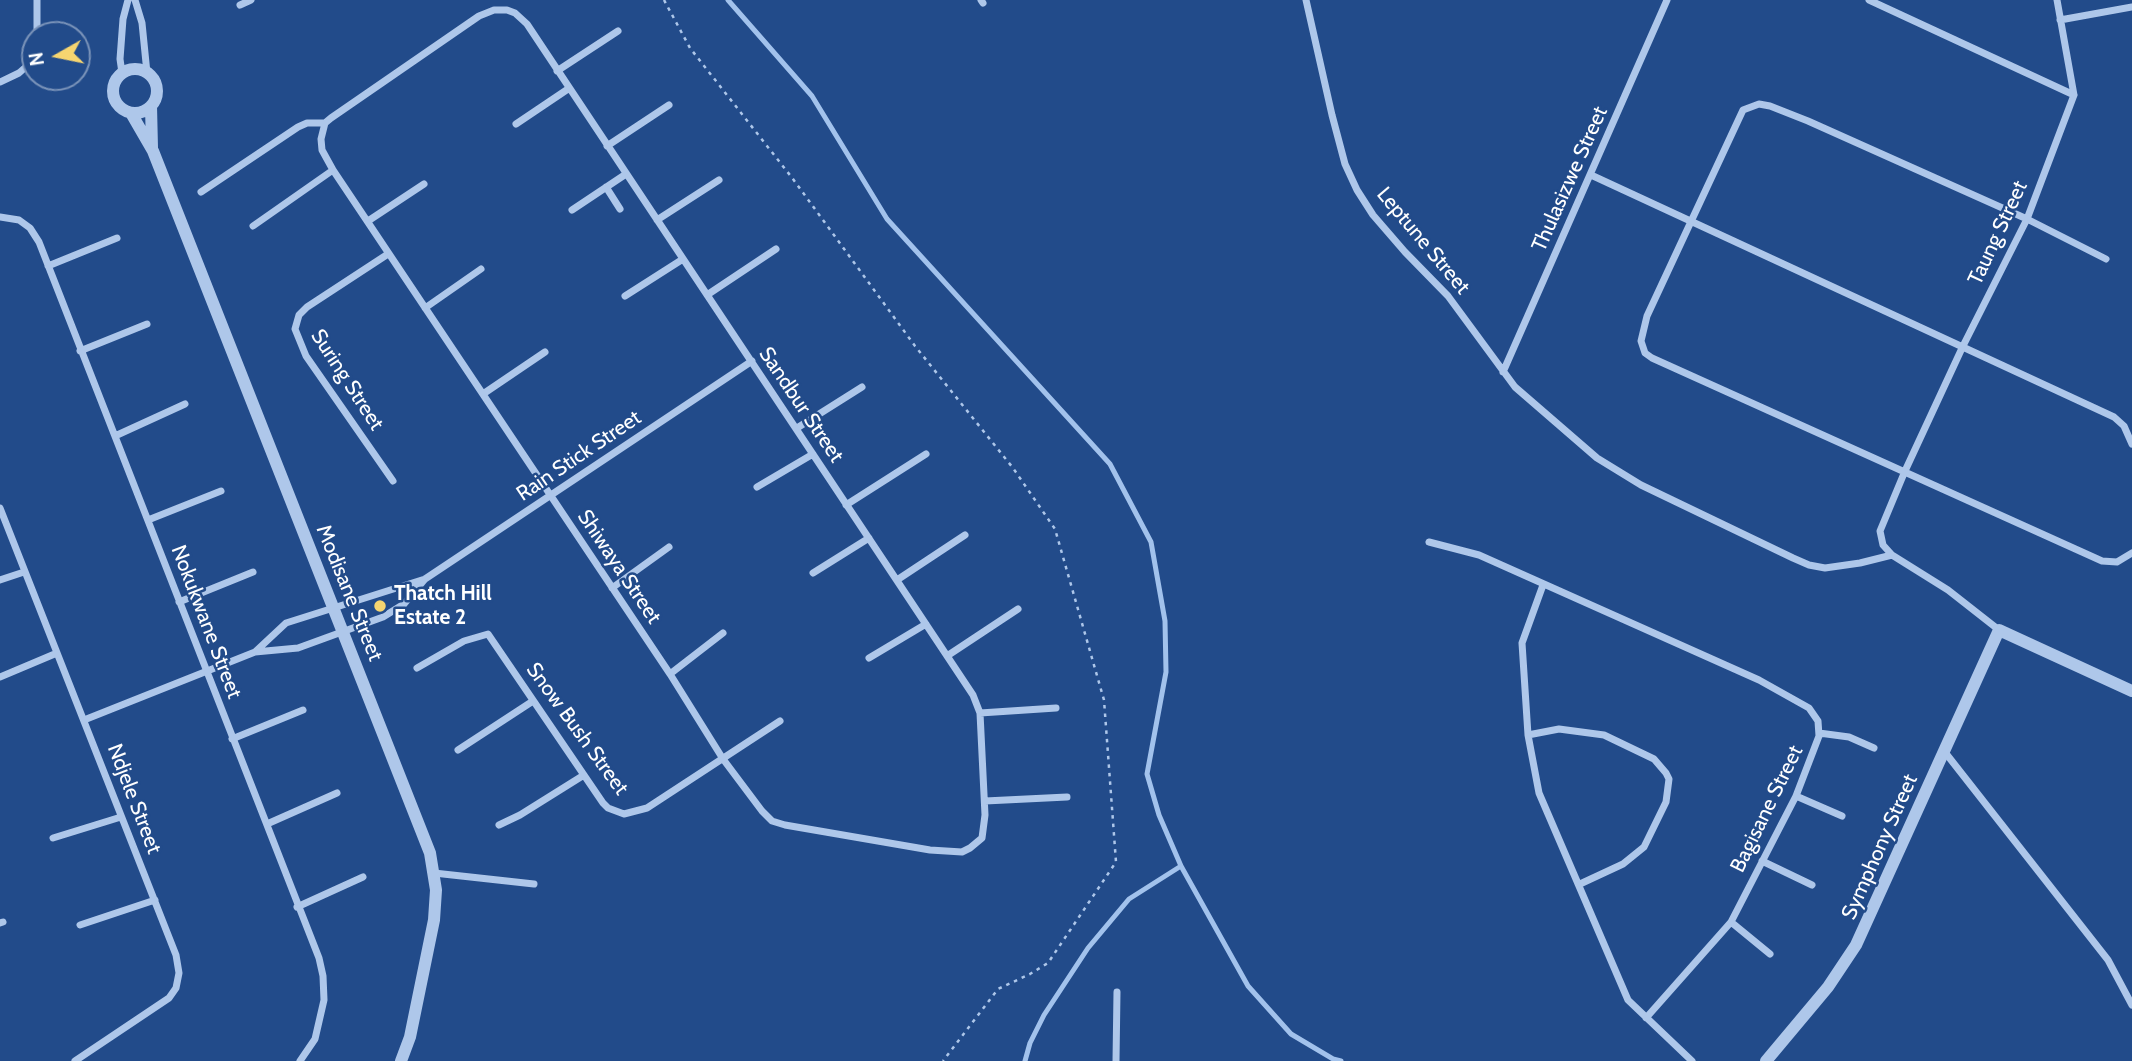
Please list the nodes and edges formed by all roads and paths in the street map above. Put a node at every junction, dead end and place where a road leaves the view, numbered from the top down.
1 (37, 0) edge
2 (128, 0) edge
3 (135, 0) edge
4 (251, 0) edge
5 (502, 0) edge
6 (1306, 0) edge
7 (1667, 0) edge
8 (1869, 0) edge
9 (2057, 0) edge
10 (240, 5) dead end
11 (2132, 8) edge
12 (497, 10) junction
13 (2060, 20) junction
14 (37, 21) edge
15 (618, 31) dead end
16 (21, 71) edge
17 (556, 71) junction
18 (147, 73) junction
19 (122, 74) junction
20 (0, 82) edge
21 (568, 89) junction
22 (2074, 95) junction
23 (670, 105) dead end
24 (151, 106) junction
25 (131, 113) junction
26 (516, 124) dead end
27 (324, 126) junction
28 (607, 146) junction
29 (153, 151) junction
30 (333, 170) junction
31 (626, 174) junction
32 (1591, 175) junction
33 (719, 180) dead end
34 (424, 184) dead end
35 (606, 187) junction
36 (201, 191) dead end
37 (620, 209) dead end
38 (572, 210) dead end
39 (0, 217) edge
40 (2027, 219) junction
41 (657, 220) junction
42 (1691, 220) junction
43 (368, 221) junction
44 (253, 226) dead end
45 (117, 237) dead end
46 (776, 249) dead end
47 (388, 254) junction
48 (683, 259) junction
49 (2106, 259) dead end
50 (48, 266) junction
51 (481, 270) dead end
52 (707, 295) junction
53 (625, 296) dead end
54 (425, 309) junction
55 (147, 324) dead end
56 (1963, 346) junction
57 (80, 351) junction
58 (545, 352) dead end
59 (752, 361) junction
60 (1503, 372) junction
61 (862, 387) dead end
62 (483, 394) junction
63 (185, 404) dead end
64 (797, 428) junction
65 (115, 436) junction
66 (2132, 444) edge
67 (813, 454) junction
68 (926, 454) dead end
69 (1905, 471) junction
70 (393, 481) dead end
71 (757, 487) dead end
72 (221, 491) dead end
73 (551, 497) junction
74 (846, 505) junction
75 (0, 508) edge
76 (148, 520) junction
77 (965, 535) dead end
78 (869, 538) junction
79 (1429, 542) dead end
80 (669, 547) dead end
81 (2132, 553) edge
82 (1892, 555) junction
83 (24, 572) junction
84 (253, 572) dead end
85 (813, 573) dead end
86 (425, 579) junction
87 (0, 580) edge
88 (897, 580) junction
89 (1543, 586) junction
90 (612, 588) junction
91 (180, 602) junction
92 (1018, 608) dead end
93 (335, 609) junction
94 (926, 624) junction
95 (1999, 630) junction
96 (344, 631) junction
97 (723, 633) dead end
98 (255, 652) junction
99 (57, 653) junction
100 (947, 656) junction
101 (869, 659) dead end
102 (417, 668) dead end
103 (206, 670) junction
104 (670, 674) junction
105 (0, 677) edge
106 (2132, 691) edge
107 (533, 701) junction
108 (1056, 708) dead end
109 (303, 710) dead end
110 (980, 713) junction
111 (84, 720) junction
112 (780, 721) dead end
113 (1819, 733) junction
114 (1528, 735) junction
115 (232, 739) junction
116 (1874, 748) dead end
117 (458, 750) dead end
118 (1944, 751) junction
119 (723, 759) junction
120 (584, 775) junction
121 (337, 793) dead end
122 (1796, 796) junction
123 (1067, 797) dead end
124 (985, 801) junction
125 (1842, 816) dead end
126 (121, 817) junction
127 (267, 824) junction
128 (499, 825) dead end
129 (53, 838) dead end
130 (961, 852) joint
131 (1762, 861) junction
132 (434, 873) junction
133 (363, 877) dead end
134 (534, 884) dead end
135 (1580, 884) junction
136 (1812, 885) dead end
137 (155, 900) junction
138 (297, 907) junction
139 (1731, 922) junction
140 (80, 925) dead end
141 (1770, 954) dead end
142 (1117, 992) dead end
143 (2132, 1005) edge
144 (1646, 1018) junction
145 (75, 1061) edge
146 (300, 1061) edge
147 (401, 1061) edge
148 (1116, 1061) edge
149 (1692, 1061) edge
150 (1766, 1061) edge

1 - 14 street
2 - 19 street, Modisane Street
3 - 18 street, Modisane Street
4 - 10 street
5 - 12 street
6 - 60 street, Leptune Street
7 - 32 street, Thulasizwe Street
8 - 22 street
9 - 13 street
11 - 13 street
12 - 17 street, Sandbur Street
12 - 27 street
13 - 22 street
15 - 17 street
16 - 20 street
17 - 21 street, Sandbur Street
18 - 19 street
18 - 24 street, Modisane Street
19 - 25 street, Modisane Street
21 - 26 street
21 - 28 street, Sandbur Street
22 - 40 street, Taung Street
23 - 28 street
24 - 25 street
24 - 29 street, Modisane Street
25 - 29 street, Modisane Street
27 - 30 street, Shiwaya Street
27 - 36 street
28 - 31 street, Sandbur Street
29 - 93 street, Modisane Street
30 - 43 street, Shiwaya Street
30 - 44 street
31 - 35 street
31 - 41 street, Sandbur Street
32 - 42 street
32 - 60 street, Thulasizwe Street
33 - 41 street
34 - 43 street
35 - 37 street
35 - 38 street
39 - 50 street, Nokukwane Street
40 - 42 street
40 - 49 street
40 - 56 street, Taung Street
41 - 48 street, Sandbur Street
42 - 56 street
42 - 69 street
43 - 47 street, Shiwaya Street
45 - 50 street
46 - 52 street
47 - 54 street, Shiwaya Street
47 - 70 street, Suring Street
48 - 52 street, Sandbur Street
48 - 53 street
50 - 57 street, Nokukwane Street
51 - 54 street
52 - 59 street, Sandbur Street
54 - 62 street, Shiwaya Street
55 - 57 street
56 - 66 street
56 - 69 street, Taung Street
57 - 65 street, Nokukwane Street
58 - 62 street
59 - 64 street, Sandbur Street
59 - 73 street, Rain Stick Street
60 - 82 street, Leptune Street
61 - 64 street
62 - 73 street, Shiwaya Street
63 - 65 street
64 - 67 street, Sandbur Street
65 - 76 street, Nokukwane Street
67 - 71 street
67 - 74 street, Sandbur Street
68 - 74 street
69 - 81 street
69 - 82 street, Taung Street
72 - 76 street
73 - 86 street, Rain Stick Street
73 - 90 street, Shiwaya Street
74 - 78 street, Sandbur Street
75 - 83 street, Ndjele Street
76 - 91 street, Nokukwane Street
77 - 88 street
78 - 85 street
78 - 88 street, Sandbur Street
79 - 89 street, Bagisane Street
80 - 90 street
82 - 95 street
83 - 87 street
83 - 99 street, Ndjele Street
84 - 91 street
86 - 93 street, Rain Stick Street
86 - 96 street, Rain Stick Street
88 - 94 street, Sandbur Street
89 - 113 street, Bagisane Street
89 - 114 street
90 - 104 street, Shiwaya Street
91 - 103 street, Nokukwane Street
92 - 100 street
93 - 96 street, Modisane Street
93 - 98 street, Rain Stick Street
94 - 100 street, Sandbur Street
94 - 101 street
95 - 106 street
95 - 118 street, Symphony Street
96 - 98 street, Rain Stick Street
96 - 132 street, Modisane Street
97 - 104 street
98 - 103 street, Rain Stick Street
99 - 105 street
99 - 111 street, Ndjele Street
100 - 110 street, Sandbur Street
102 - 107 street, Snow Bush Street
103 - 111 street, Rain Stick Street
103 - 115 street, Nokukwane Street
104 - 119 street, Shiwaya Street
107 - 117 street
107 - 120 street, Snow Bush Street
108 - 110 street
109 - 115 street
110 - 124 street, Sandbur Street
111 - 126 street, Ndjele Street
112 - 119 street, Snow Bush Street
113 - 116 street
113 - 122 street, Bagisane Street
114 - 135 street
114 - 135 street
115 - 127 street, Nokukwane Street
118 - 143 street
118 - 150 street, Symphony Street
119 - 120 street, Snow Bush Street
119 - 130 street, Shiwaya Street
120 - 128 street
121 - 127 street
122 - 125 street
122 - 131 street, Bagisane Street
123 - 124 street
124 - 130 street, Sandbur Street
126 - 129 street
126 - 137 street, Ndjele Street
127 - 138 street, Nokukwane Street
131 - 136 street
131 - 139 street, Bagisane Street
132 - 134 street
132 - 147 street, Modisane Street
133 - 138 street
135 - 144 street
137 - 140 street
137 - 145 street, Ndjele Street
138 - 146 street, Nokukwane Street
139 - 141 street
139 - 144 street, Bagisane Street
142 - 148 street
144 - 149 street

